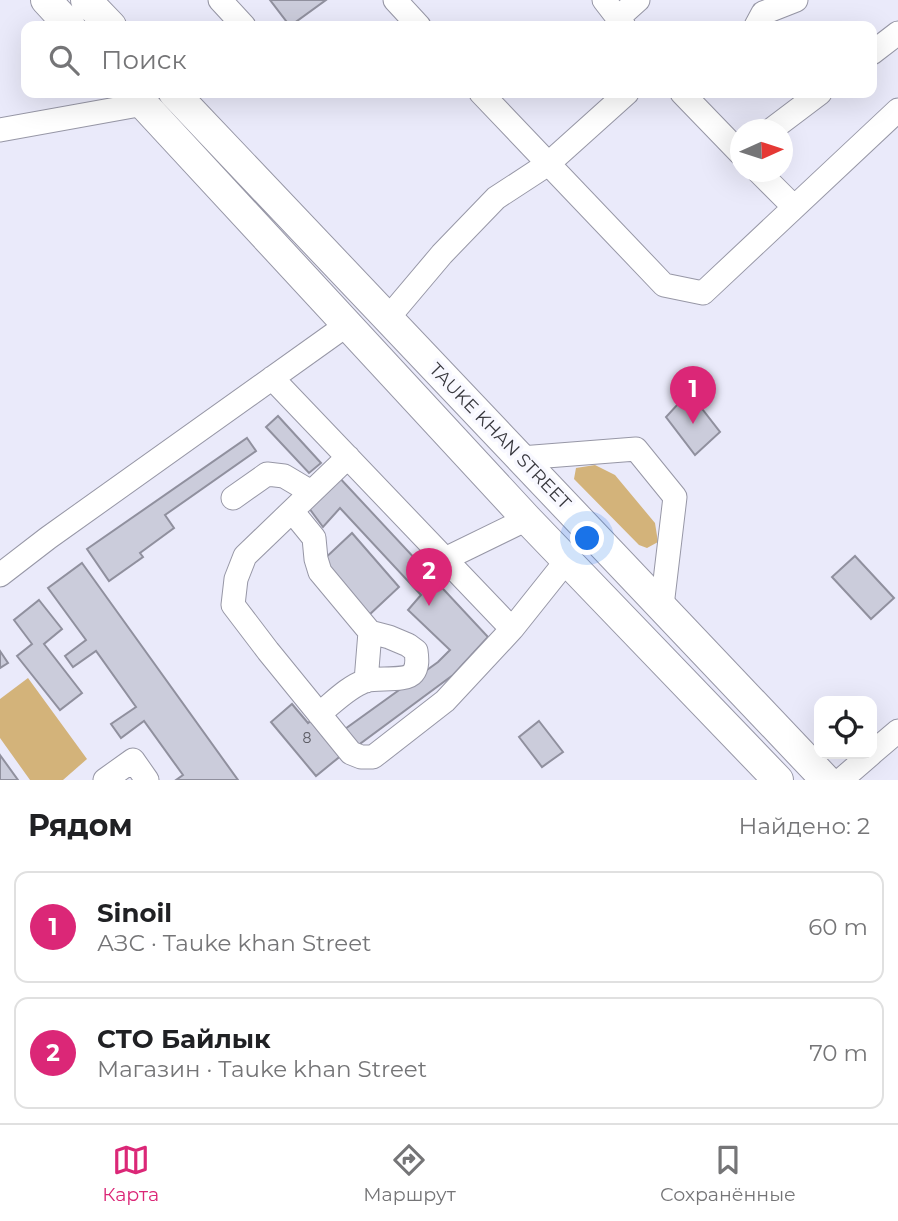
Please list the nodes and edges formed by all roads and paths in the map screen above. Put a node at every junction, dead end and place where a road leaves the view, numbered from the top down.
1 (46, 0) edge
2 (86, 0) edge
3 (220, 0) edge
4 (395, 0) edge
5 (604, 0) edge
6 (638, 0) edge
7 (796, 0) edge
8 (66, 21) edge
9 (106, 21) edge
10 (239, 21) edge
11 (414, 21) edge
12 (620, 21) edge
13 (622, 21) edge
14 (759, 21) edge
15 (898, 33) edge
16 (877, 49) edge
17 (179, 98) edge
18 (486, 98) edge
19 (621, 98) edge
20 (687, 98) edge
21 (813, 98) edge
22 (138, 99) edge
23 (898, 110) edge
24 (786, 119) edge
25 (0, 130) edge
26 (730, 143) edge
27 (548, 164) junction
28 (769, 182) edge
29 (794, 207) junction
30 (388, 318) junction
31 (348, 324) junction
32 (272, 378) junction
33 (348, 457) junction
34 (521, 458) junction
35 (312, 492) junction
36 (233, 498) dead end
37 (292, 511) junction
38 (527, 519) junction
39 (445, 559) junction
40 (567, 560) junction
41 (0, 575) edge
42 (662, 606) junction
43 (512, 629) junction
44 (370, 632) junction
45 (366, 681) junction
46 (319, 714) junction
47 (898, 731) edge
48 (877, 748) edge
49 (864, 759) edge
50 (105, 780) edge
51 (147, 780) edge
52 (778, 780) edge
53 (826, 780) edge
54 (841, 780) edge

1 - 8 main road
2 - 9 main road
3 - 10 street
4 - 11 street
5 - 12 street
6 - 13 street
7 - 14 street
15 - 16 street
17 - 30 main road, TAUKE KHAN STREET
18 - 27 street
19 - 27 street
20 - 26 street
21 - 24 street
22 - 25 street
22 - 31 main road, TAUKE KHAN STREET
23 - 29 street
27 - 29 street
27 - 30 street
28 - 29 street
30 - 34 main road, TAUKE KHAN STREET
31 - 32 street
31 - 38 main road, TAUKE KHAN STREET
32 - 33 street
32 - 41 street
33 - 35 street
33 - 39 street
34 - 42 main road, TAUKE KHAN STREET
34 - 42 street
35 - 36 street
35 - 37 street
37 - 44 street
37 - 46 street
38 - 39 street
38 - 40 main road, TAUKE KHAN STREET
39 - 43 street
40 - 43 street
40 - 52 main road, TAUKE KHAN STREET
42 - 53 main road, TAUKE KHAN STREET
43 - 46 street
44 - 45 street
44 - 45 street
45 - 46 street
47 - 48 street
49 - 54 street
50 - 51 street

